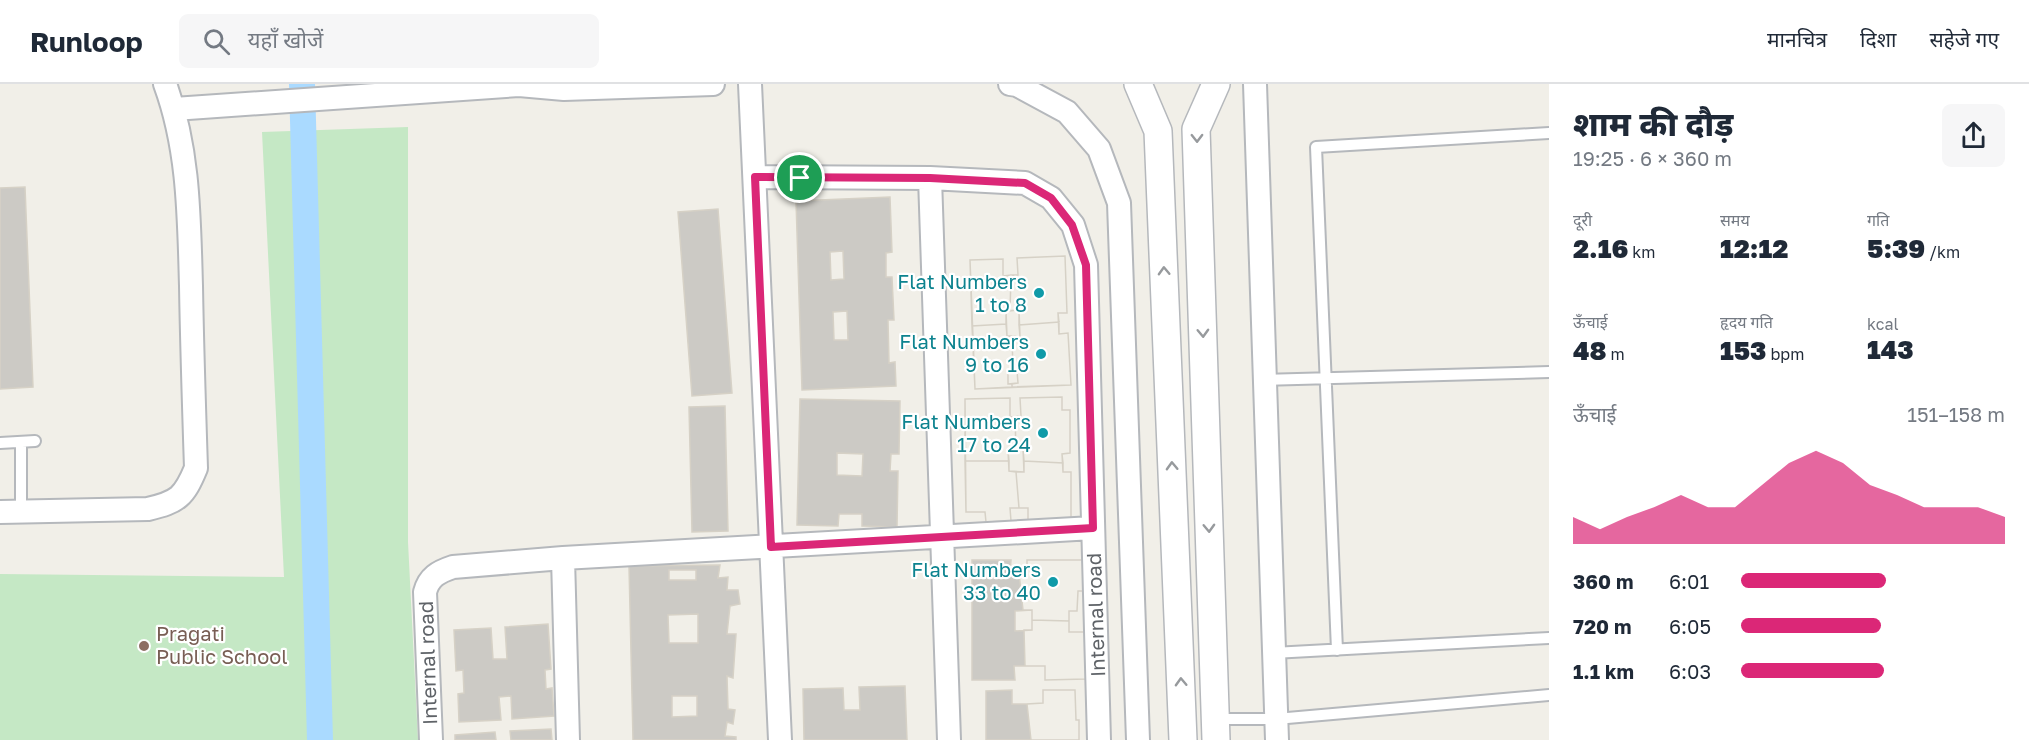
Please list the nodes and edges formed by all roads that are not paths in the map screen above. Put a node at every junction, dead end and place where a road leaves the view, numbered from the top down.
1 (165, 84) edge
2 (518, 84) edge
3 (713, 84) edge
4 (750, 84) edge
5 (1010, 84) edge
6 (1138, 84) edge
7 (1216, 84) edge
8 (1254, 84) edge
9 (174, 109) junction
10 (1549, 133) edge
11 (755, 177) junction
12 (930, 178) junction
13 (1549, 372) edge
14 (1326, 378) junction
15 (1263, 380) junction
16 (35, 441) dead end
17 (21, 442) junction
18 (0, 443) edge
19 (11, 512) edge
20 (1093, 528) junction
21 (942, 537) junction
22 (771, 547) junction
23 (563, 558) junction
24 (1549, 638) edge
25 (1337, 650) junction
26 (1273, 653) junction
27 (1549, 695) edge
28 (1276, 729) edge
29 (1216, 730) edge
30 (431, 740) edge
31 (568, 740) edge
32 (780, 740) edge
33 (949, 740) edge
34 (1099, 740) edge
35 (1138, 740) edge
36 (1184, 740) edge

1 - 9 street
2 - 3 street
2 - 9 street
4 - 11 street
5 - 35 street
36 -> 6 street
7 -> 29 street
8 - 15 street
9 - 19 street
10 - 14 lane
11 - 12 street, Internal road
11 - 22 street
12 - 20 street, Internal road
12 - 21 street
13 - 14 lane
14 - 15 lane
14 - 25 lane
15 - 26 street
16 - 17 lane
17 - 18 lane
17 - 19 lane
20 - 21 street, Internal road
20 - 34 street, Internal road
21 - 22 street, Internal road
21 - 33 street
22 - 23 street, Internal road
22 - 32 street
23 - 30 street, Internal road
23 - 31 street
24 - 25 lane
25 - 26 lane
26 - 28 street
27 - 28 lane
28 - 29 lane

